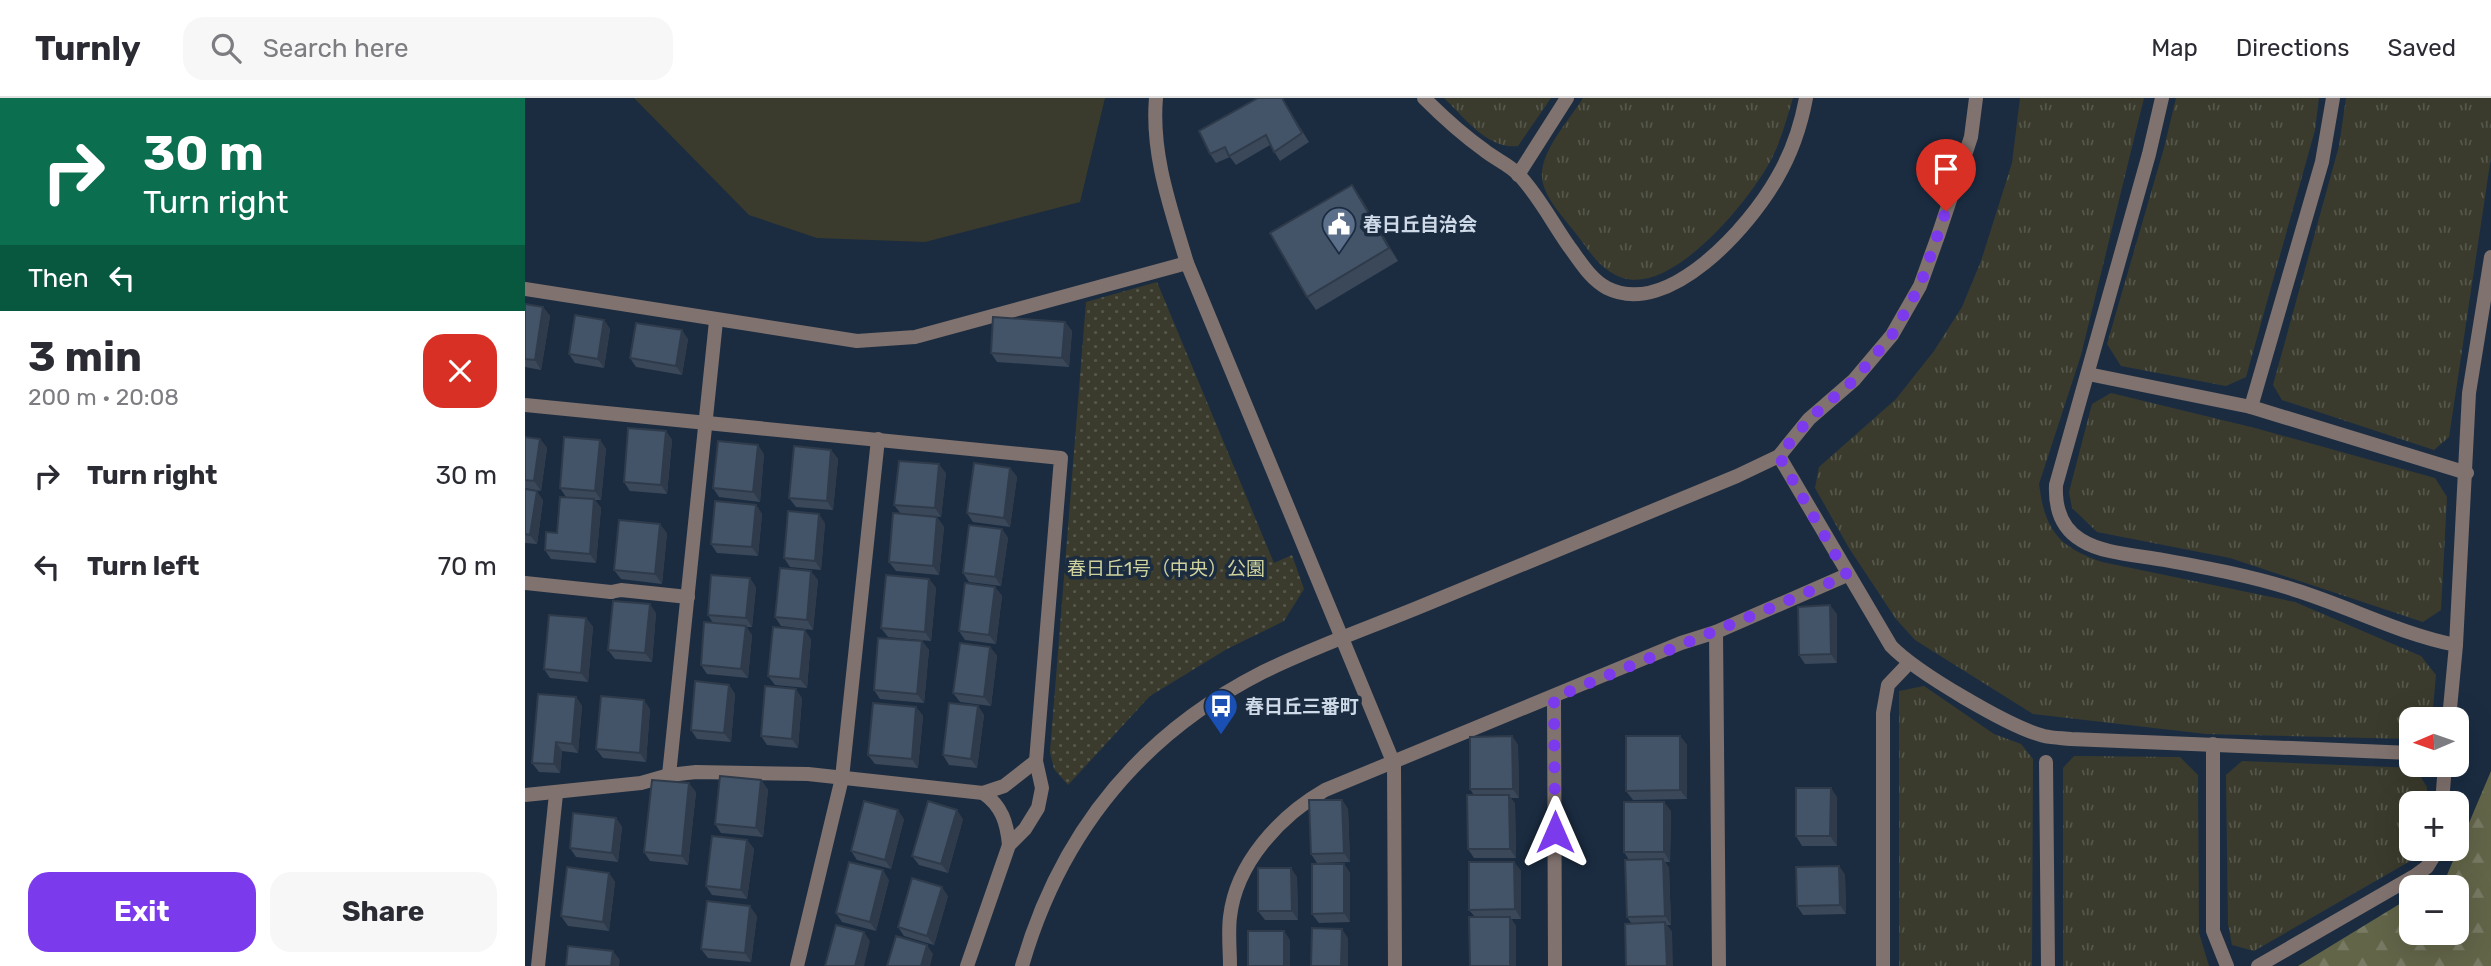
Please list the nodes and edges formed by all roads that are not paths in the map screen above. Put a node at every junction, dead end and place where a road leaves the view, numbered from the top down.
1 (1156, 98) edge
2 (1424, 98) edge
3 (1567, 98) edge
4 (1806, 98) edge
5 (1976, 98) edge
6 (2162, 98) edge
7 (2333, 98) edge
8 (1518, 174) junction
9 (2491, 257) edge
10 (1187, 263) junction
11 (525, 289) edge
12 (716, 321) junction
13 (2088, 374) junction
14 (525, 405) edge
15 (2251, 407) junction
16 (707, 424) junction
17 (878, 439) junction
18 (1779, 456) junction
19 (2467, 473) junction
20 (1847, 575) junction
21 (525, 583) edge
22 (688, 597) junction
23 (1716, 632) junction
24 (1343, 637) junction
25 (2456, 645) junction
26 (1908, 664) junction
27 (1554, 698) junction
28 (2450, 707) edge
29 (2213, 744) junction
30 (2399, 753) edge
31 (1036, 761) junction
32 (2046, 762) dead end
33 (1394, 764) junction
34 (669, 775) junction
35 (842, 778) junction
36 (983, 793) junction
37 (556, 794) junction
38 (525, 795) edge
39 (1009, 845) junction
40 (2431, 861) edge
41 (538, 966) edge
42 (797, 966) edge
43 (968, 966) edge
44 (1022, 966) edge
45 (1230, 966) edge
46 (1395, 966) edge
47 (1555, 966) edge
48 (1719, 966) edge
49 (1883, 966) edge
50 (2048, 966) edge
51 (2227, 966) edge
52 (2258, 966) edge

1 - 10 street
2 - 8 street
3 - 8 street
4 - 8 street
5 - 18 street
6 - 13 street
7 - 15 street
9 - 19 street
10 - 12 street
10 - 24 street
11 - 12 street
12 - 16 street
13 - 15 street
13 - 25 street
14 - 16 street
15 - 19 street
16 - 17 street
16 - 22 street
17 - 31 street
17 - 35 street
18 - 20 street
18 - 24 street
19 - 25 street
20 - 23 street
20 - 26 street
21 - 22 street
22 - 34 street
23 - 27 street
23 - 48 street
24 - 33 street
24 - 44 street
25 - 28 street
26 - 29 street
26 - 49 street
27 - 33 street
27 - 47 street
29 - 30 street
29 - 51 street
31 - 36 street
31 - 39 street
32 - 50 street
33 - 45 street
33 - 46 street
34 - 35 street
34 - 37 street
35 - 36 street
35 - 42 street
36 - 39 street
37 - 38 street
37 - 41 street
39 - 43 street
40 - 52 street

